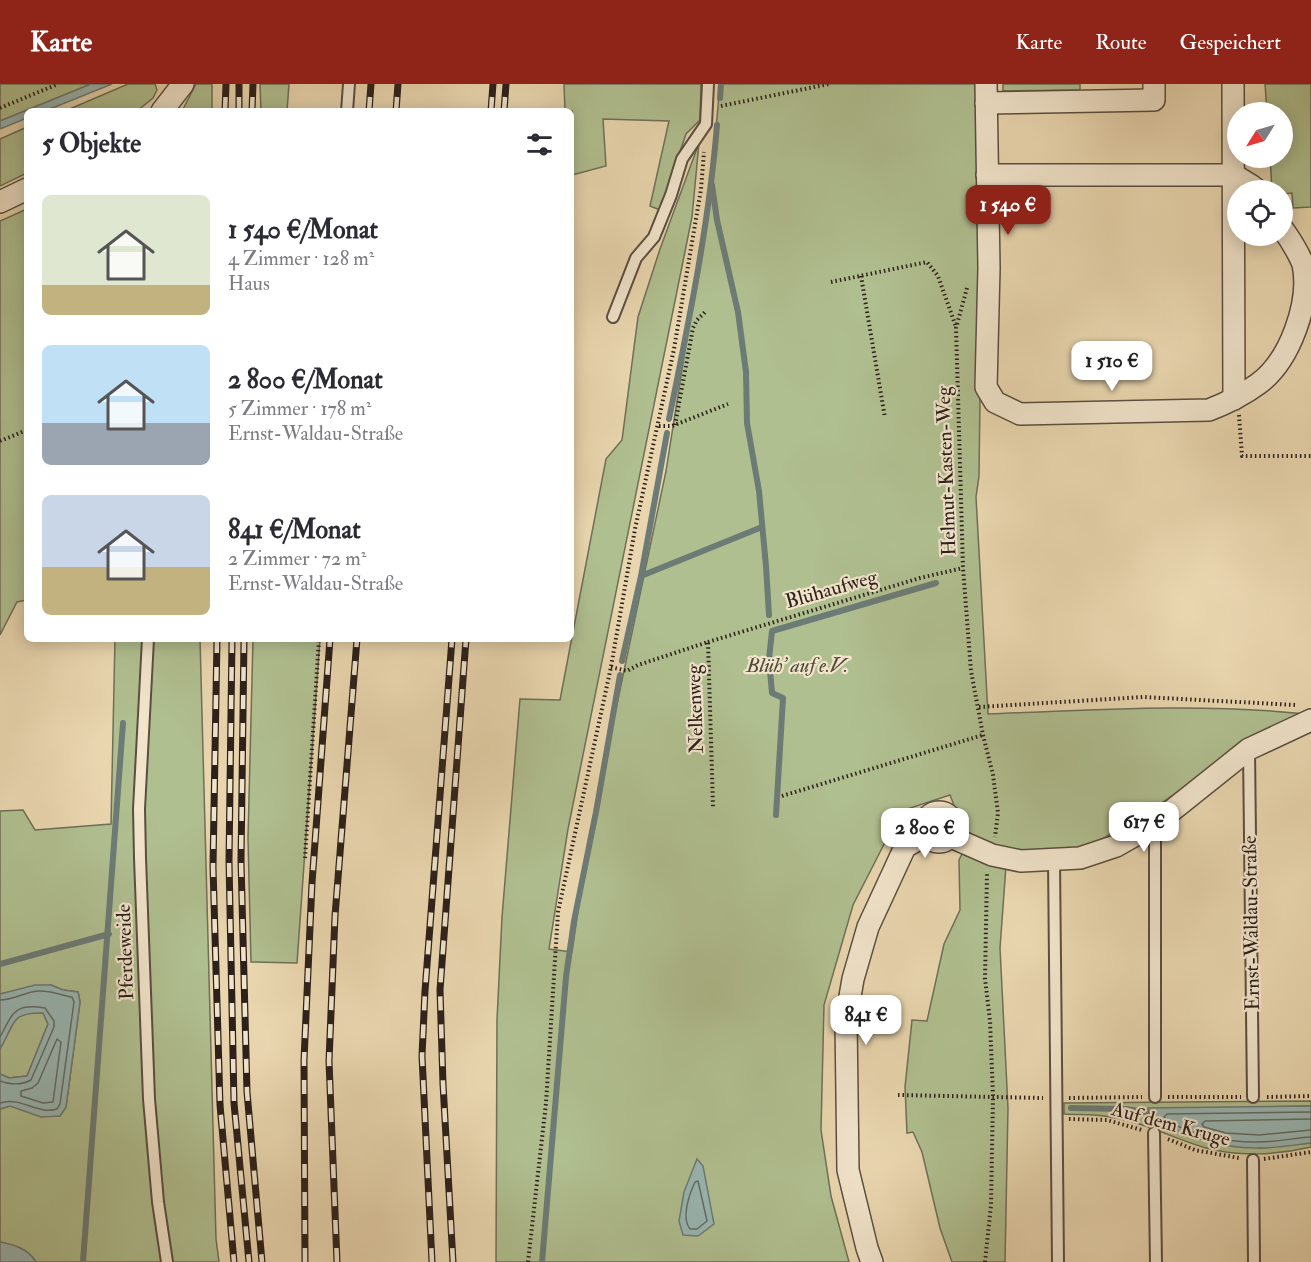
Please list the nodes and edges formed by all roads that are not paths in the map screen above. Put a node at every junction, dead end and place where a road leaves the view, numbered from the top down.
1 (183, 84) edge
2 (349, 84) edge
3 (708, 84) edge
4 (1154, 84) edge
5 (1233, 84) edge
6 (986, 93) edge
7 (165, 108) edge
8 (347, 108) edge
9 (987, 175) junction
10 (1234, 175) junction
11 (1242, 180) edge
12 (24, 190) edge
13 (0, 202) edge
14 (1292, 246) edge
15 (613, 317) dead end
16 (1234, 399) junction
17 (148, 642) edge
18 (1305, 713) edge
19 (1250, 749) junction
20 (1155, 824) junction
21 (1054, 860) junction
22 (1155, 1096) dead end
23 (1253, 1097) dead end
24 (1154, 1133) road end
25 (1253, 1160) road end
26 (167, 1262) edge
27 (872, 1262) edge
28 (1058, 1262) edge
29 (1156, 1262) edge
30 (1254, 1262) edge

1 - 7 street
2 - 8 lane
3 - 15 lane
4 - 6 street
5 - 10 street
6 - 9 street
9 - 10 street
9 - 16 street
10 - 11 street
10 - 16 street
12 - 13 street
14 - 16 street
17 - 26 lane, Pferdeweide
18 - 19 street
19 - 20 street
19 - 23 lane, Ernst-Waldau-Straße
20 - 21 street
20 - 22 lane
21 - 27 street
21 - 28 lane
24 - 29 lane
25 - 30 lane

